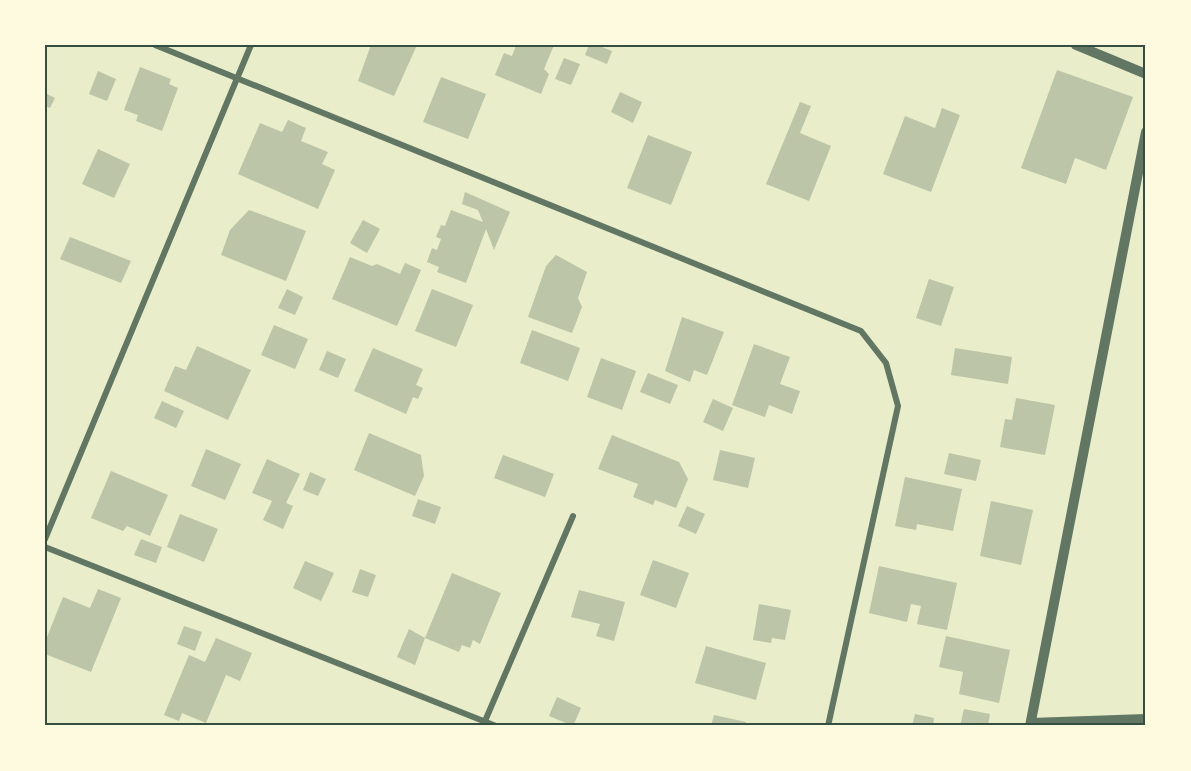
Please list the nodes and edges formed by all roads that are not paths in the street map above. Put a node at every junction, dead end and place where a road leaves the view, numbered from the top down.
1 (155, 45) edge
2 (251, 45) edge
3 (1076, 45) edge
4 (1146, 74) edge
5 (237, 79) junction
6 (1146, 132) edge
7 (573, 516) dead end
8 (45, 539) edge
9 (45, 547) edge
10 (1146, 719) edge
11 (485, 722) junction
12 (1031, 725) edge
13 (496, 726) edge
14 (828, 726) edge

1 - 5 street
2 - 5 street
3 - 4 street
5 - 8 street
5 - 14 street
6 - 12 street
7 - 11 street
9 - 11 street
10 - 12 street
11 - 13 street

